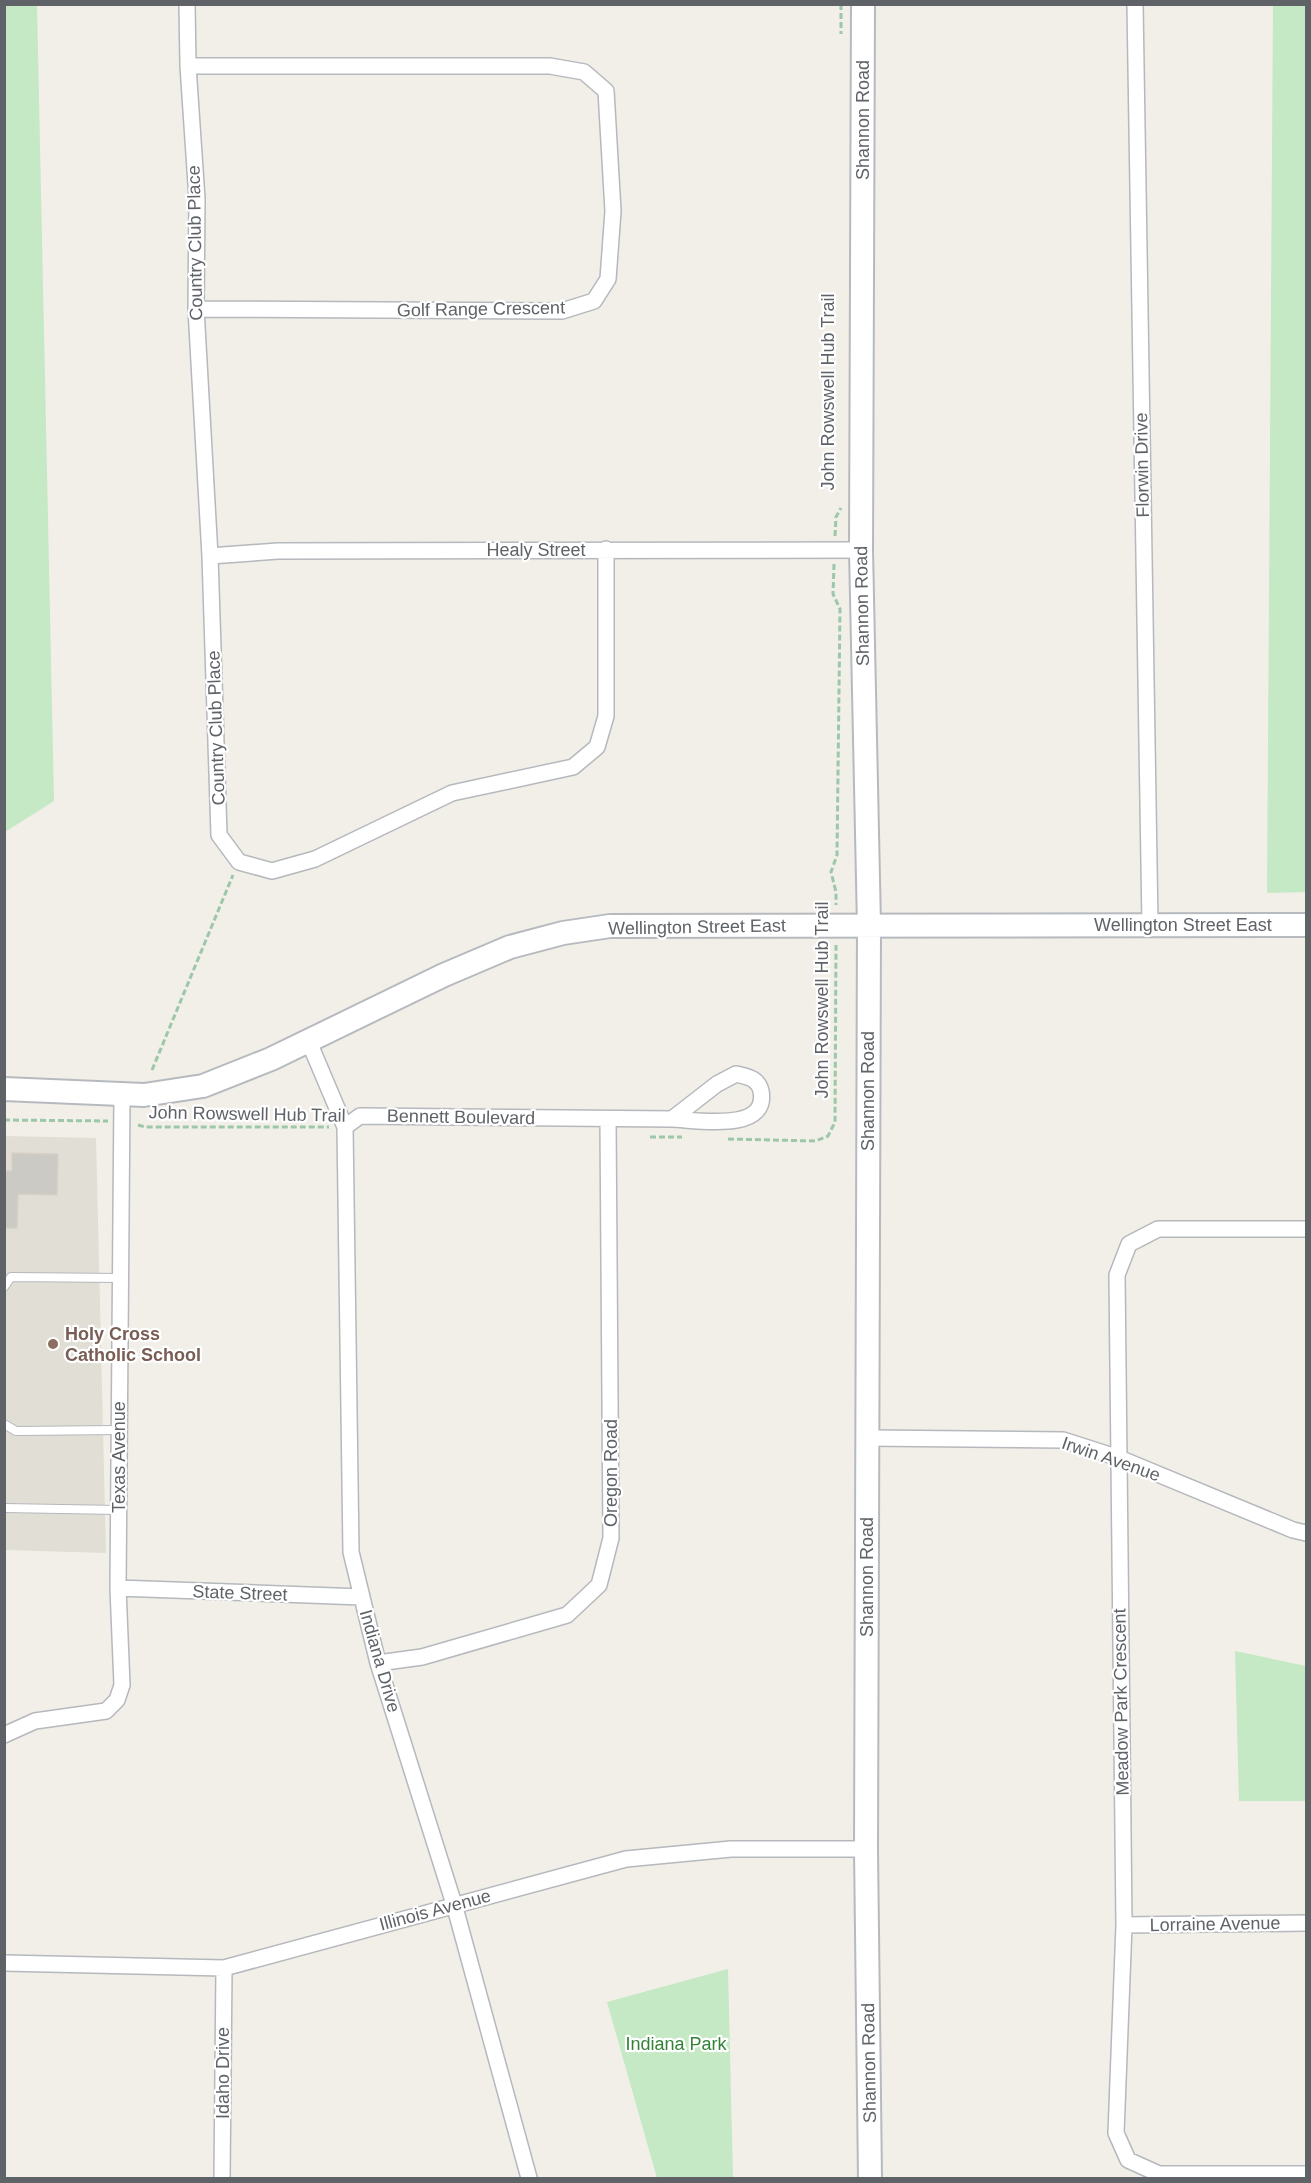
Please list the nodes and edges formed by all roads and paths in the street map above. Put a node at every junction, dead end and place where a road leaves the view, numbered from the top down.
1 (187, 4) edge
2 (841, 4) edge
3 (863, 4) edge
4 (1135, 4) edge
5 (841, 40) dead end
6 (188, 66) junction
7 (196, 309) junction
8 (842, 506) dead end
9 (606, 549) junction
10 (834, 550) junction
11 (861, 550) junction
12 (210, 556) junction
13 (239, 862) junction
14 (1150, 925) junction
15 (1306, 925) edge
16 (836, 926) junction
17 (868, 926) junction
18 (309, 1042) junction
19 (152, 1070) dead end
20 (4, 1089) edge
21 (122, 1094) junction
22 (672, 1119) junction
23 (4, 1120) edge
24 (608, 1120) junction
25 (122, 1121) junction
26 (345, 1126) junction
27 (643, 1136) dead end
28 (689, 1138) dead end
29 (724, 1139) dead end
30 (1306, 1229) edge
31 (120, 1278) junction
32 (4, 1287) edge
33 (4, 1424) edge
34 (119, 1430) junction
35 (868, 1438) junction
36 (1119, 1458) junction
37 (4, 1508) edge
38 (118, 1510) junction
39 (1306, 1533) edge
40 (118, 1588) junction
41 (362, 1597) junction
42 (378, 1663) junction
43 (4, 1735) edge
44 (866, 1849) junction
45 (454, 1904) junction
46 (1306, 1923) edge
47 (1124, 1925) junction
48 (4, 1963) edge
49 (224, 1968) junction
50 (1306, 2174) edge
51 (222, 2178) edge
52 (529, 2178) edge
53 (870, 2178) edge

1 - 6 street, Country Club Place
2 - 5 path
3 - 11 street, Shannon Road
4 - 14 street, Florwin Drive
6 - 7 street, Country Club Place
6 - 7 street, Golf Range Crescent
7 - 12 street, Country Club Place
8 - 10 path, John Rowswell Hub Trail
9 - 10 street, Healy Street
9 - 12 street, Healy Street
9 - 13 street
10 - 11 street, Healy Street
10 - 16 path, John Rowswell Hub Trail
11 - 17 street, Shannon Road
12 - 13 street, Country Club Place
13 - 19 path
14 - 15 street, Wellington Street East
14 - 17 street, Wellington Street East
16 - 17 street, Wellington Street East
16 - 18 street, Wellington Street East
16 - 29 path, John Rowswell Hub Trail
17 - 35 street, Shannon Road
18 - 21 street, Wellington Street East
18 - 26 street
20 - 21 street
21 - 25 street, Texas Avenue
22 - 22 street, Bennett Boulevard
22 - 24 street, Bennett Boulevard
23 - 25 path, John Rowswell Hub Trail
24 - 26 street, Bennett Boulevard
24 - 42 street, Oregon Road
25 - 26 path, John Rowswell Hub Trail
25 - 31 street, Texas Avenue
26 - 41 street, Indiana Drive
27 - 28 path
30 - 36 street, Meadow Park Crescent
31 - 32 lane
31 - 34 street, Texas Avenue
33 - 34 lane
34 - 38 street, Texas Avenue
35 - 36 street, Irwin Avenue
35 - 44 street, Shannon Road
36 - 39 street, Irwin Avenue
36 - 47 street, Meadow Park Crescent
37 - 38 lane
38 - 40 street, Texas Avenue
40 - 41 street, State Street
40 - 43 street, Texas Avenue
41 - 42 street, Indiana Drive
42 - 45 street, Indiana Drive
44 - 45 street, Illinois Avenue
44 - 53 street, Shannon Road
45 - 49 street, Illinois Avenue
45 - 52 street, Indiana Drive
46 - 47 street, Lorraine Avenue
47 - 50 street, Meadow Park Crescent
48 - 49 street, Illinois Avenue
49 - 51 street, Idaho Drive

